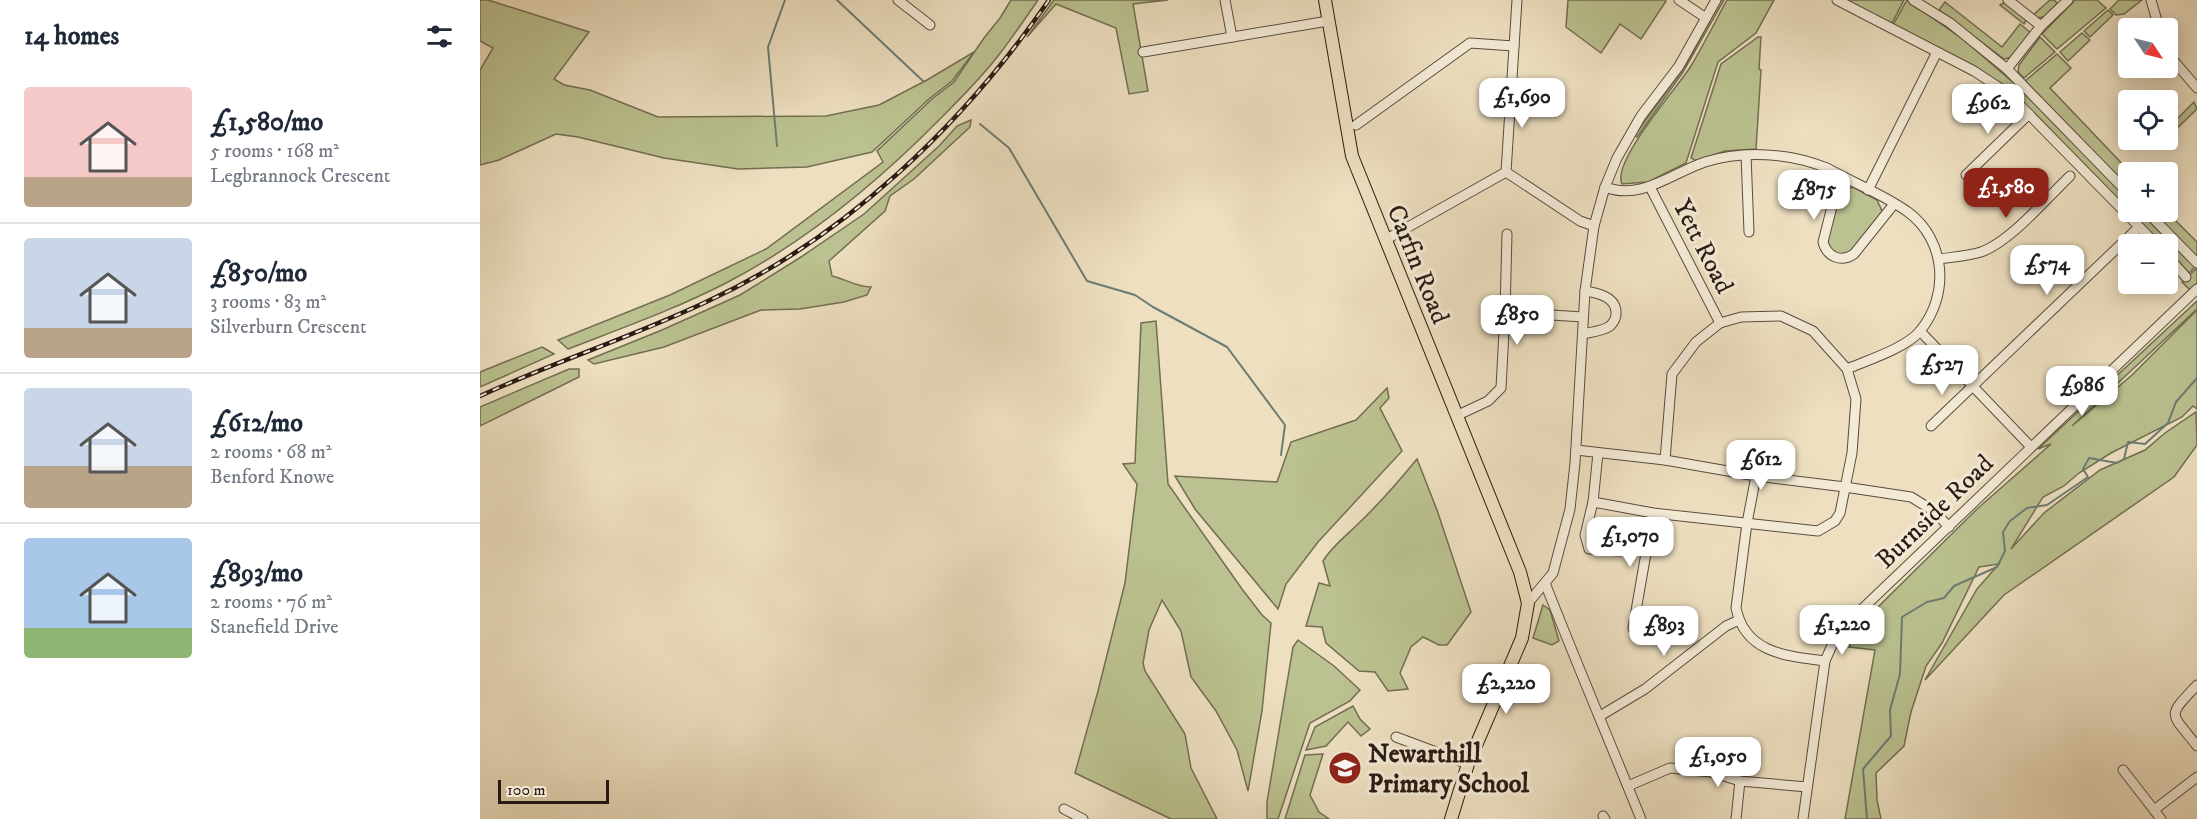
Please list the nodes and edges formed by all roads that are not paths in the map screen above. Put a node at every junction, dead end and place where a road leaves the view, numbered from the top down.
1 (899, 0) edge
2 (1225, 0) edge
3 (1324, 0) edge
4 (1517, 0) edge
5 (1679, 0) edge
6 (1716, 0) edge
7 (1837, 0) edge
8 (1913, 0) edge
9 (2008, 0) edge
10 (2068, 0) edge
11 (2151, 0) edge
12 (1706, 18) junction
13 (2156, 18) edge
14 (1328, 21) junction
15 (930, 25) dead end
16 (2042, 26) junction
17 (1232, 37) junction
18 (1514, 46) junction
19 (1143, 52) dead end
20 (1937, 52) junction
21 (2178, 66) edge
22 (2007, 69) junction
23 (2197, 88) edge
24 (2029, 114) junction
25 (1356, 125) dead end
26 (1746, 155) junction
27 (1506, 172) junction
28 (1840, 175) junction
29 (1966, 175) dead end
30 (2070, 176) dead end
31 (2118, 183) edge
32 (1650, 187) junction
33 (1605, 188) junction
34 (1868, 190) junction
35 (1894, 204) junction
36 (2157, 222) edge
37 (1594, 226) junction
38 (2139, 227) junction
39 (1749, 232) dead end
40 (1507, 234) dead end
41 (2146, 234) edge
42 (1385, 240) junction
43 (1939, 259) junction
44 (2197, 263) edge
45 (2178, 268) edge
46 (2186, 277) dead end
47 (2197, 289) edge
48 (1585, 291) junction
49 (1505, 312) junction
50 (1583, 317) junction
51 (1720, 323) junction
52 (1920, 331) junction
53 (1583, 334) junction
54 (1847, 369) junction
55 (1973, 384) junction
56 (1456, 416) junction
57 (1931, 426) dead end
58 (2031, 447) junction
59 (1576, 450) junction
60 (1598, 453) junction
61 (1665, 460) junction
62 (1756, 476) junction
63 (1845, 487) junction
64 (1593, 502) junction
65 (1653, 513) junction
66 (1747, 523) junction
67 (1948, 527) junction
68 (1619, 551) dead end
69 (1545, 583) junction
70 (1528, 603) junction
71 (1739, 620) junction
72 (1633, 628) dead end
73 (1825, 661) junction
74 (2197, 685) edge
75 (1600, 716) junction
76 (1396, 736) dead end
77 (2197, 746) edge
78 (1468, 764) junction
79 (2122, 770) dead end
80 (2197, 777) edge
81 (1740, 781) junction
82 (1628, 786) junction
83 (1807, 787) junction
84 (1064, 809) dead end
85 (2154, 810) junction
86 (1083, 819) edge
87 (1451, 819) edge
88 (1641, 819) edge
89 (1736, 819) edge
90 (1803, 819) edge
91 (2161, 819) edge

1 - 15 street
2 - 17 street
3 - 14 main road, Carfin Road
4 - 18 street
5 - 12 street
6 - 12 street
7 - 20 street
8 - 22 street
9 - 16 street
10 - 16 street
11 - 13 street
12 - 33 street
14 - 17 street
14 - 42 main road, Carfin Road
16 - 22 street
17 - 19 street
18 - 25 street
18 - 27 street
20 - 24 street
20 - 34 street
21 - 23 street
22 - 31 street
24 - 29 street
24 - 38 street
26 - 28 street
26 - 32 street
26 - 39 street
27 - 37 street
27 - 42 street
28 - 34 street
28 - 35 street
30 - 43 street
32 - 33 street
32 - 51 street, Yett Road
33 - 37 street
34 - 35 street
35 - 43 street
36 - 44 street
37 - 48 street
38 - 41 street
38 - 55 street
40 - 49 street
42 - 56 main road, Carfin Road
43 - 52 street
45 - 46 street
47 - 58 street, Burnside Road
48 - 50 street
48 - 53 street
49 - 50 street
49 - 56 street
50 - 53 street
51 - 54 street
51 - 61 street
52 - 54 street
52 - 55 street
53 - 59 street
54 - 63 street
55 - 57 street
55 - 58 street
56 - 70 main road, Carfin Road
58 - 67 street, Burnside Road
59 - 60 street
59 - 69 street
60 - 61 street
60 - 64 street
61 - 62 street
62 - 63 street
62 - 66 street
63 - 66 street
63 - 67 street
64 - 65 street
64 - 68 street
65 - 66 street
65 - 72 street
66 - 71 street
67 - 73 street, Burnside Road
69 - 70 street
69 - 75 street
70 - 78 main road
71 - 73 street
71 - 75 street
73 - 83 street, Burnside Road
74 - 77 street
75 - 82 street
76 - 78 street
78 - 87 main road
79 - 85 street
80 - 85 street
81 - 82 street
81 - 83 street
81 - 89 street
82 - 88 street
83 - 90 street, Burnside Road
84 - 86 street
85 - 91 street

